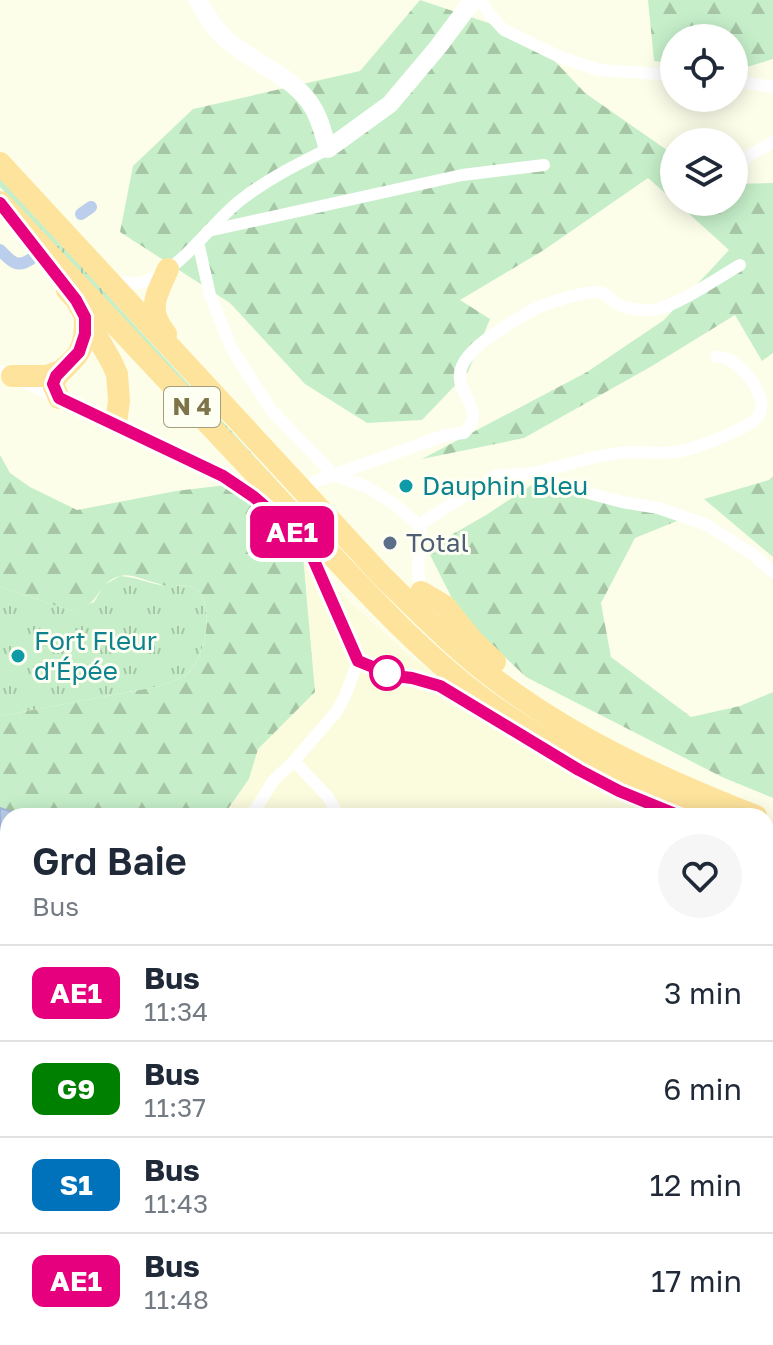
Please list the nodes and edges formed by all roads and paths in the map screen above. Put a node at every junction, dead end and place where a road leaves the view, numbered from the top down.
1 (198, 0) edge
2 (473, 0) edge
3 (481, 0) edge
4 (660, 74) edge
5 (748, 83) edge
6 (773, 87) edge
7 (773, 142) edge
8 (328, 149) junction
9 (748, 156) edge
10 (0, 163) edge
11 (544, 165) dead end
12 (0, 203) edge
13 (208, 231) junction
14 (198, 242) junction
15 (740, 265) dead end
16 (168, 269) junction
17 (105, 279) junction
18 (85, 317) junction
19 (717, 357) dead end
20 (185, 366) junction
21 (63, 370) junction
22 (6, 374) edge
23 (215, 397) junction
24 (59, 398) junction
25 (116, 423) junction
26 (535, 473) junction
27 (324, 478) junction
28 (419, 525) junction
29 (312, 556) junction
30 (773, 572) edge
31 (421, 592) joint
32 (384, 612) junction
33 (358, 661) junction
34 (574, 731) junction
35 (294, 761) junction
36 (256, 808) edge
37 (334, 808) edge
38 (660, 808) edge
39 (687, 808) edge
40 (735, 808) edge

1 - 8 street
2 - 8 street
3 - 4 street
5 - 6 street
7 - 9 street
8 - 13 street
10 - 17 highway, N 4
11 - 13 street
12 - 18 highway
12 - 32 highway, N 4
13 - 14 street
14 - 16 street
14 - 27 street
15 - 27 street
16 - 17 street
16 - 20 highway
17 - 20 highway, N 4
18 - 21 highway
18 - 25 highway
19 - 26 street
20 - 23 highway, N 4
21 - 22 highway
21 - 24 highway
22 - 24 street
23 - 27 highway
23 - 34 highway, N 4
24 - 25 street
25 - 29 street
26 - 28 street
26 - 30 street
27 - 28 street
28 - 31 street
29 - 32 highway
29 - 33 street
31 - 34 highway
32 - 39 highway, N 4
33 - 35 street
33 - 38 street
34 - 40 highway, N 4
35 - 36 street
35 - 37 street

